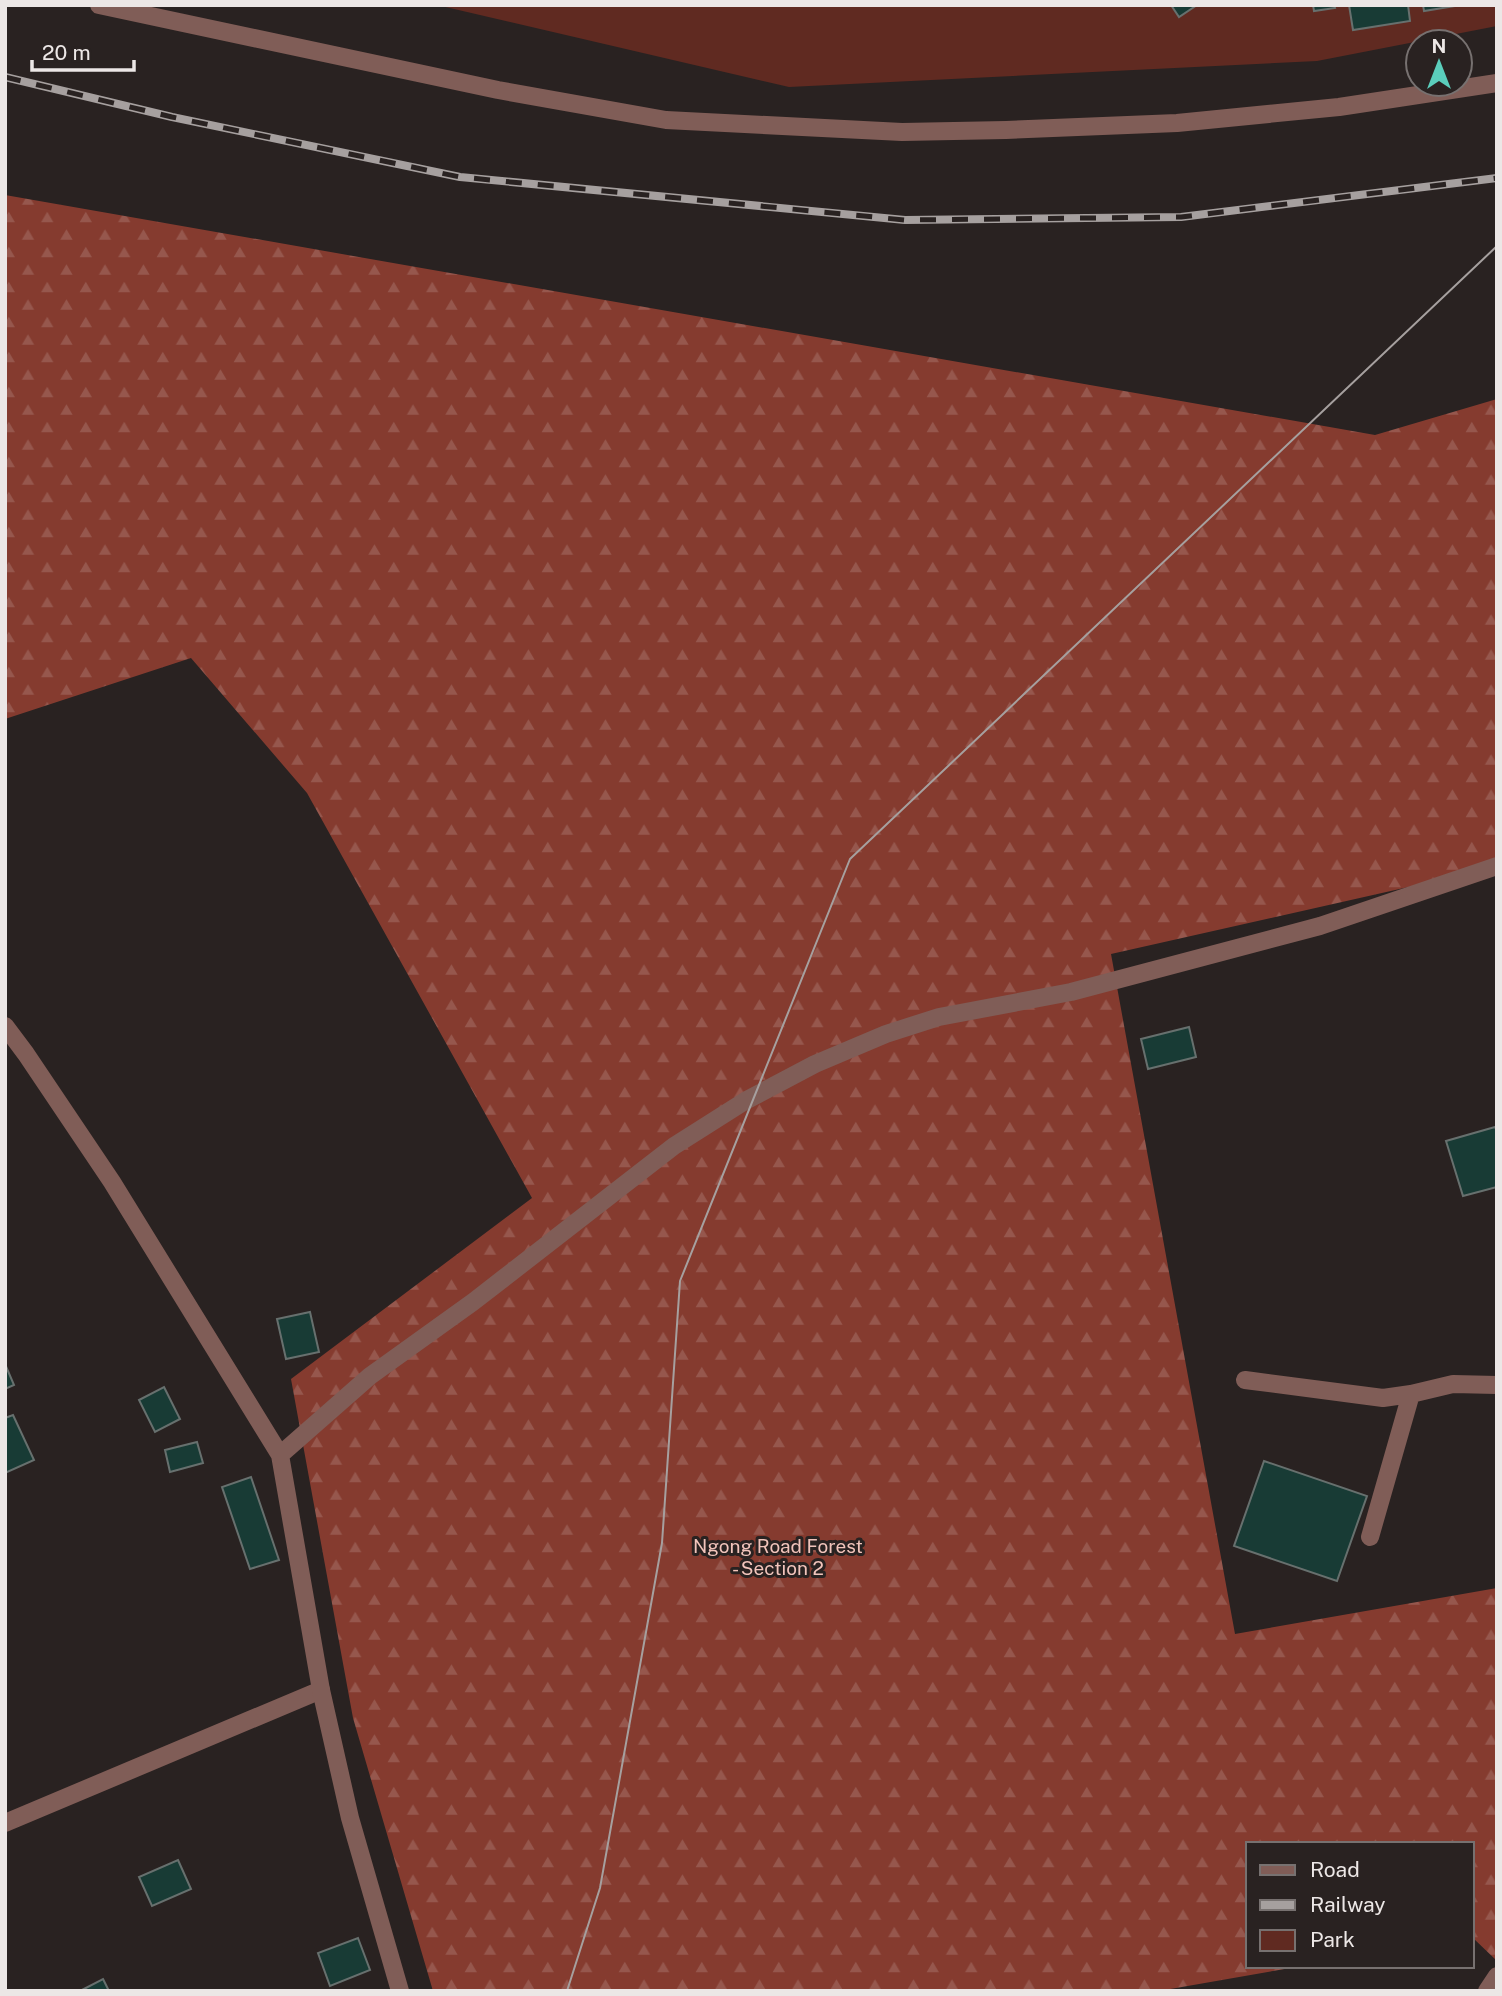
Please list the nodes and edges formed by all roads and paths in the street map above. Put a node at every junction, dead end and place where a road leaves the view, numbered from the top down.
1 (99, 5) edge
2 (1497, 83) edge
3 (1497, 866) edge
4 (5, 1026) edge
5 (1245, 1380) dead end
6 (1497, 1385) edge
7 (1411, 1394) junction
8 (281, 1455) junction
9 (1370, 1537) dead end
10 (321, 1690) junction
11 (5, 1823) edge
12 (1497, 1976) edge
13 (400, 1991) edge
14 (1487, 1991) edge

1 - 2 street
3 - 8 street
4 - 8 street
5 - 7 street
6 - 7 street
7 - 9 street
8 - 10 street
10 - 11 street
10 - 13 street
12 - 14 street

